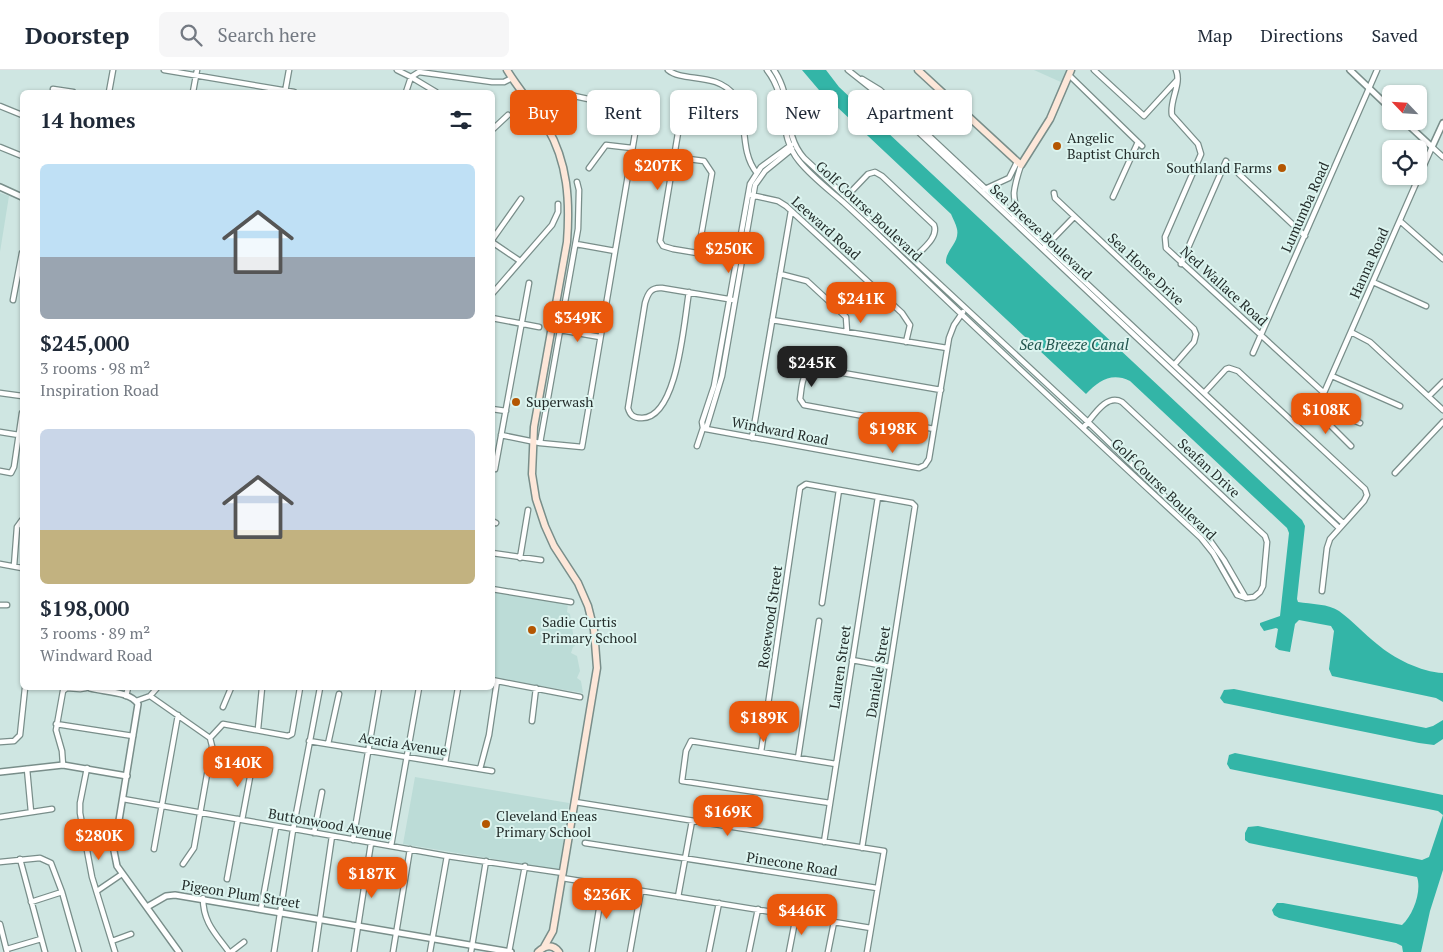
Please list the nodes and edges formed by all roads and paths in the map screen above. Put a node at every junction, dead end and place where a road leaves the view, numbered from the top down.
1 (113, 70) edge
2 (164, 70) edge
3 (289, 70) edge
4 (397, 70) edge
5 (508, 70) edge
6 (668, 70) edge
7 (767, 70) edge
8 (774, 70) edge
9 (848, 70) edge
10 (918, 70) edge
11 (1094, 70) edge
12 (1176, 70) edge
13 (1350, 70) edge
14 (1377, 70) edge
15 (196, 73) edge
16 (1070, 73) edge
17 (411, 77) junction
18 (512, 78) junction
19 (1177, 80) junction
20 (1369, 88) junction
21 (53, 89) dead end
22 (60, 90) edge
23 (109, 90) edge
24 (193, 90) edge
25 (276, 90) edge
26 (285, 90) edge
27 (407, 90) edge
28 (433, 90) edge
29 (729, 90) edge
30 (577, 97) edge
31 (1382, 100) edge
32 (0, 106) edge
33 (20, 114) edge
34 (508, 116) dead end
35 (1443, 123) edge
36 (495, 127) edge
37 (1413, 130) edge
38 (676, 135) edge
39 (744, 135) edge
40 (792, 146) junction
41 (0, 147) edge
42 (632, 148) junction
43 (1432, 148) junction
44 (20, 155) edge
45 (673, 157) junction
46 (1443, 158) edge
47 (1226, 160) dead end
48 (1019, 163) junction
49 (589, 168) dead end
50 (758, 174) junction
51 (1239, 174) dead end
52 (1011, 176) junction
53 (1016, 180) junction
54 (577, 182) dead end
55 (0, 187) edge
56 (984, 190) junction
57 (1054, 193) dead end
58 (750, 195) junction
59 (20, 196) edge
60 (846, 197) junction
61 (1113, 197) dead end
62 (521, 198) dead end
63 (558, 204) dead end
64 (791, 211) junction
65 (1074, 217) junction
66 (1013, 218) junction
67 (1400, 221) junction
68 (1305, 236) junction
69 (495, 237) edge
70 (495, 243) edge
71 (576, 244) junction
72 (1045, 248) junction
73 (566, 249) junction
74 (575, 250) junction
75 (614, 252) junction
76 (698, 253) junction
77 (913, 259) junction
78 (1443, 259) edge
79 (738, 260) junction
80 (520, 261) junction
81 (20, 263) edge
82 (1181, 264) junction
83 (780, 274) junction
84 (1373, 282) junction
85 (529, 283) dead end
86 (495, 290) edge
87 (689, 292) junction
88 (13, 300) dead end
89 (732, 300) junction
90 (1426, 306) dead end
91 (965, 310) junction
92 (962, 314) junction
93 (495, 319) edge
94 (772, 320) junction
95 (522, 324) junction
96 (539, 327) dead end
97 (560, 330) junction
98 (847, 332) junction
99 (1351, 332) junction
100 (1261, 335) junction
101 (600, 337) junction
102 (906, 342) junction
103 (548, 345) junction
104 (557, 346) junction
105 (947, 348) junction
106 (1253, 353) dead end
107 (545, 362) junction
108 (554, 363) junction
109 (1174, 365) junction
110 (1170, 369) junction
111 (1332, 376) junction
112 (1443, 382) edge
113 (541, 386) junction
114 (550, 387) junction
115 (941, 390) junction
116 (0, 393) edge
117 (1204, 393) junction
118 (1324, 393) junction
119 (20, 396) edge
120 (1429, 396) junction
121 (1200, 397) junction
122 (1319, 406) junction
123 (1400, 406) dead end
124 (495, 409) edge
125 (1443, 409) edge
126 (506, 411) junction
127 (1088, 422) junction
128 (1443, 422) edge
129 (1360, 423) dead end
130 (704, 428) junction
131 (1083, 428) junction
132 (934, 429) junction
133 (0, 432) edge
134 (501, 435) junction
135 (20, 436) edge
136 (752, 438) junction
137 (532, 441) junction
138 (540, 443) junction
139 (697, 446) dead end
140 (1352, 446) dead end
141 (496, 470) edge
142 (0, 471) edge
143 (1395, 473) dead end
144 (839, 490) junction
145 (878, 497) junction
146 (528, 510) dead end
147 (20, 522) edge
148 (1343, 523) junction
149 (1338, 528) junction
150 (495, 554) edge
151 (520, 558) junction
152 (541, 560) dead end
153 (0, 564) edge
154 (14, 566) junction
155 (20, 568) edge
156 (495, 589) edge
157 (1322, 591) dead end
158 (1246, 598) junction
159 (571, 602) dead end
160 (822, 603) dead end
161 (7, 604) dead end
162 (0, 605) edge
163 (819, 621) dead end
164 (852, 660) junction
165 (890, 667) junction
166 (495, 680) edge
167 (536, 688) junction
168 (25, 690) edge
169 (64, 690) edge
170 (99, 690) edge
171 (128, 690) edge
172 (155, 690) edge
173 (230, 690) edge
174 (262, 690) edge
175 (300, 690) edge
176 (320, 690) edge
177 (379, 690) edge
178 (419, 690) edge
179 (458, 690) edge
180 (494, 690) edge
181 (339, 694) dead end
182 (126, 696) junction
183 (150, 696) junction
184 (580, 697) dead end
185 (136, 701) junction
186 (223, 707) dead end
187 (178, 715) junction
188 (532, 721) dead end
189 (56, 724) junction
190 (258, 729) junction
191 (133, 736) junction
192 (210, 738) junction
193 (309, 741) junction
194 (0, 742) edge
195 (328, 744) junction
196 (368, 750) junction
197 (761, 752) junction
198 (407, 757) junction
199 (798, 758) junction
200 (253, 761) dead end
201 (445, 763) junction
202 (836, 764) junction
203 (63, 765) junction
204 (87, 768) junction
205 (27, 769) junction
206 (480, 769) junction
207 (492, 771) dead end
208 (0, 772) edge
209 (126, 776) junction
210 (322, 792) dead end
211 (122, 799) junction
212 (575, 802) junction
213 (830, 804) junction
214 (162, 805) junction
215 (52, 809) dead end
216 (31, 812) junction
217 (200, 813) junction
218 (0, 816) edge
219 (240, 820) junction
220 (692, 821) junction
221 (276, 827) junction
222 (293, 830) junction
223 (314, 833) junction
224 (332, 836) junction
225 (353, 840) junction
226 (585, 842) dead end
227 (824, 842) junction
228 (371, 843) junction
229 (391, 846) junction
230 (862, 848) junction
231 (154, 849) dead end
232 (410, 849) junction
233 (447, 856) junction
234 (20, 859) junction
235 (685, 859) junction
236 (486, 861) junction
237 (0, 862) edge
238 (183, 864) dead end
239 (525, 866) junction
240 (122, 874) junction
241 (563, 875) junction
242 (227, 879) dead end
243 (603, 884) junction
244 (877, 888) junction
245 (97, 891) junction
246 (641, 891) junction
247 (62, 892) junction
248 (678, 897) junction
249 (203, 898) junction
250 (31, 902) junction
251 (719, 903) junction
252 (146, 907) junction
253 (261, 909) junction
254 (758, 909) junction
255 (282, 912) junction
256 (796, 916) junction
257 (321, 919) junction
258 (834, 922) junction
259 (0, 924) edge
260 (358, 925) junction
261 (871, 928) junction
262 (397, 932) junction
263 (554, 932) junction
264 (131, 934) dead end
265 (2, 936) edge
266 (41, 939) junction
267 (432, 940) junction
268 (112, 941) junction
269 (244, 942) dead end
270 (472, 949) edge
271 (7, 950) edge
272 (539, 950) edge
273 (558, 951) edge
274 (44, 952) edge
275 (79, 952) edge
276 (115, 952) edge
277 (178, 952) edge
278 (230, 952) edge
279 (274, 952) edge
280 (315, 952) edge
281 (354, 952) edge
282 (393, 952) edge
283 (430, 952) edge
284 (510, 952) edge
285 (592, 952) edge
286 (630, 952) edge
287 (709, 952) edge
288 (749, 952) edge
289 (789, 952) edge
290 (828, 952) edge
291 (867, 952) edge

1 - 23 street
2 - 15 street
3 - 26 street
4 - 17 street
5 - 18 main road
6 - 29 street
7 - 40 street, Golf Course Boulevard
8 - 40 street, Golf Course Boulevard
9 - 56 street, Sea Breeze Boulevard
10 - 48 main road
11 - 19 street
12 - 19 street, Ned Wallace Road
13 - 20 street
14 - 20 street, Lumumba Road
15 - 24 street
15 - 25 street
16 - 48 main road
16 - 61 street
17 - 18 street
17 - 27 street
17 - 28 street
18 - 73 main road
19 - 82 street, Ned Wallace Road
20 - 31 street
20 - 68 street, Lumumba Road
21 - 22 street
30 - 42 street
32 - 33 street
34 - 36 street
35 - 43 street, Hanna Road
37 - 43 street
38 - 45 street
39 - 50 street
40 - 50 street
40 - 60 street, Golf Course Boulevard
40 - 92 street, Golf Course Boulevard
41 - 44 street
42 - 49 street
42 - 75 street
43 - 46 street
43 - 67 street, Hanna Road
45 - 76 street
45 - 76 street
47 - 82 street
48 - 52 street, Sea Breeze Boulevard
48 - 53 street, Sea Breeze Boulevard
50 - 58 street
51 - 68 street
52 - 53 street
52 - 56 street, Sea Breeze Boulevard
53 - 66 street, Sea Breeze Boulevard
54 - 71 street
55 - 59 street
56 - 66 street, Sea Breeze Boulevard
57 - 65 street, Sea Horse Drive
58 - 64 street, Leeward Road
58 - 79 street
60 - 77 street, Golf Course Boulevard
60 - 77 street
62 - 69 street
63 - 80 street
64 - 83 street
64 - 102 street, Leeward Road
65 - 72 street
65 - 109 street, Sea Horse Drive
66 - 72 street, Sea Breeze Boulevard
67 - 78 street
67 - 84 street, Hanna Road
68 - 100 street, Lumumba Road
70 - 80 street
71 - 74 street
71 - 75 street
72 - 109 street, Sea Breeze Boulevard
72 - 110 street, Sea Breeze Boulevard
73 - 74 street
73 - 103 main road
74 - 97 street
75 - 101 street
76 - 79 street
77 - 91 street, Golf Course Boulevard
79 - 89 street
80 - 86 street
81 - 88 street
82 - 100 street, Ned Wallace Road
83 - 94 street
83 - 98 street
84 - 90 street
84 - 99 street, Hanna Road
85 - 95 street
87 - 87 street
87 - 89 street
89 - 130 street
91 - 92 street, Windward Road
91 - 127 street, Golf Course Boulevard
92 - 105 street, Windward Road
92 - 131 street, Golf Course Boulevard
93 - 95 street
94 - 98 street
94 - 136 street
95 - 96 street
95 - 126 street
97 - 101 street
97 - 104 street
98 - 102 street
99 - 111 street, Hanna Road
99 - 120 street
100 - 106 street, Lumumba Road
100 - 118 street, Ned Wallace Road
101 - 138 street
102 - 105 street
103 - 104 street
103 - 107 main road
104 - 108 street
105 - 115 street, Windward Road
107 - 108 street
107 - 113 main road
108 - 114 street
109 - 110 street, Sea Horse Drive
109 - 117 street, Sea Breeze Boulevard
110 - 121 street, Sea Breeze Boulevard
111 - 118 street, Hanna Road
111 - 123 street
112 - 120 street
113 - 114 street
113 - 137 main road
114 - 138 street
115 - 132 street, Windward Road
115 - 132 street
116 - 119 street
117 - 121 street
117 - 148 street, Sea Breeze Boulevard
117 - 148 street
118 - 122 street, Hanna Road
120 - 125 street
121 - 149 street, Sea Breeze Boulevard
122 - 129 street
122 - 140 street, Hanna Road
124 - 126 street
126 - 134 street
127 - 131 street, Seafan Drive
127 - 158 street, Golf Course Boulevard
127 - 158 street, Seafan Drive
128 - 143 street
130 - 136 street, Windward Road
130 - 139 street
131 - 158 street, Golf Course Boulevard
132 - 136 street, Windward Road
133 - 135 street
134 - 137 street
134 - 141 street
135 - 142 street
137 - 138 street
137 - 212 main road
144 - 145 street
144 - 160 street
144 - 197 street, Rosewood Street
145 - 164 street, Lauren Street
145 - 165 street, Danielle Street
146 - 151 street
147 - 154 street
148 - 149 street
149 - 157 street
150 - 151 street
151 - 152 street
153 - 154 street
154 - 155 street
156 - 159 street
161 - 162 street
163 - 199 street
164 - 165 street
164 - 202 street, Lauren Street
165 - 230 street, Danielle Street
166 - 167 street
167 - 184 street
167 - 188 street
168 - 194 street
169 - 189 street
170 - 182 street
171 - 182 street
172 - 183 street
173 - 186 street
174 - 190 street
175 - 190 street
176 - 193 street
177 - 196 street
178 - 198 street
179 - 201 street
180 - 206 street
181 - 195 street
182 - 185 street
183 - 185 street
183 - 187 street
185 - 191 street
187 - 192 street
187 - 214 street
189 - 191 street
189 - 203 street
190 - 192 street
191 - 209 street
192 - 217 street
193 - 195 street, Acacia Avenue
193 - 222 street
195 - 196 street, Acacia Avenue
196 - 198 street, Acacia Avenue
196 - 225 street
197 - 199 street
197 - 213 street
198 - 201 street, Acacia Avenue
198 - 229 street
199 - 202 street
200 - 219 street
201 - 206 street, Acacia Avenue
202 - 213 street, Lauren Street
203 - 204 street
203 - 205 street
204 - 209 street
204 - 245 street
205 - 208 street
205 - 216 street
206 - 207 street, Acacia Avenue
209 - 211 street
210 - 223 street
211 - 214 street, Buttonwood Avenue
211 - 240 street
212 - 220 street
212 - 241 main road
213 - 227 street, Lauren Street
214 - 217 street, Buttonwood Avenue
214 - 231 street
215 - 216 street
216 - 218 street
217 - 219 street, Buttonwood Avenue
217 - 238 street
219 - 221 street, Buttonwood Avenue
219 - 242 street
220 - 227 street
220 - 235 street
221 - 222 street, Buttonwood Avenue
221 - 253 street
222 - 223 street, Buttonwood Avenue
222 - 255 street
223 - 224 street, Buttonwood Avenue
224 - 225 street, Buttonwood Avenue
224 - 257 street
225 - 228 street, Buttonwood Avenue
226 - 235 street, Pinecone Road
227 - 230 street
228 - 229 street, Buttonwood Avenue
228 - 260 street
229 - 232 street, Buttonwood Avenue
230 - 244 street
232 - 233 street, Buttonwood Avenue
232 - 262 street
233 - 236 street, Buttonwood Avenue
233 - 267 street
234 - 237 street
234 - 247 street
234 - 250 street
235 - 244 street, Pinecone Road
235 - 248 street
236 - 239 street, Buttonwood Avenue
236 - 270 street
239 - 241 street, Buttonwood Avenue
239 - 284 street
240 - 245 street
240 - 252 street
241 - 243 street, Buttonwood Avenue
241 - 263 main road
243 - 246 street, Buttonwood Avenue
243 - 285 street
244 - 261 street
245 - 268 street
246 - 248 street, Buttonwood Avenue
246 - 286 street
247 - 250 street
247 - 275 street
248 - 251 street, Buttonwood Avenue
249 - 252 street, Pigeon Plum Street
249 - 253 street, Pigeon Plum Street
249 - 278 street
250 - 266 street
251 - 254 street, Buttonwood Avenue
251 - 287 street
252 - 277 street
253 - 255 street, Pigeon Plum Street
254 - 256 street, Buttonwood Avenue
254 - 288 street
255 - 257 street, Pigeon Plum Street
255 - 279 street
256 - 258 street, Buttonwood Avenue
256 - 289 street
257 - 260 street, Pigeon Plum Street
257 - 280 street
258 - 261 street, Buttonwood Avenue
258 - 290 street
259 - 265 street
260 - 262 street, Pigeon Plum Street
260 - 281 street
261 - 291 street
262 - 267 street, Pigeon Plum Street
262 - 282 street
263 - 272 main road
263 - 273 main road
264 - 268 street
265 - 271 street
266 - 271 street
266 - 274 street
267 - 270 street, Pigeon Plum Street
267 - 283 street
268 - 276 street
269 - 278 street
270 - 284 street, Pigeon Plum Street
272 - 273 main road

